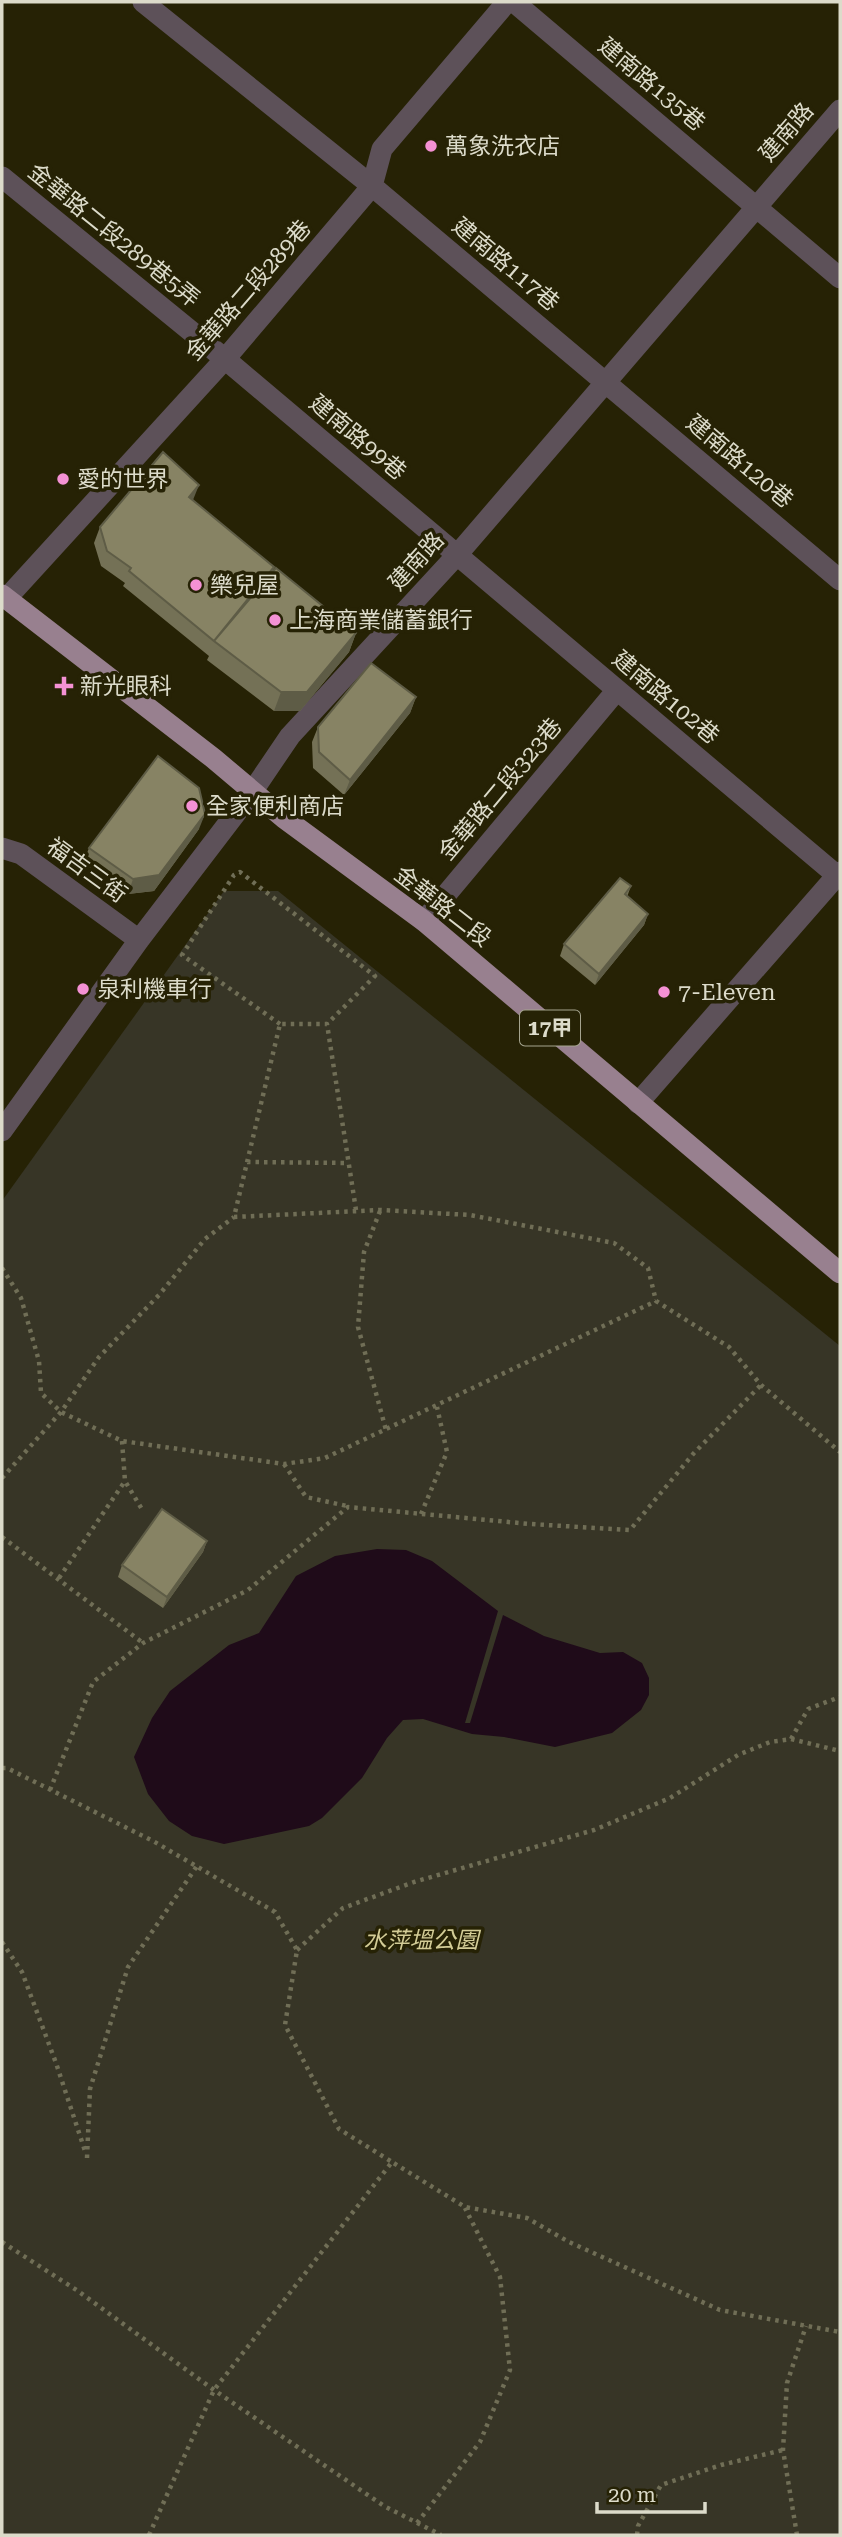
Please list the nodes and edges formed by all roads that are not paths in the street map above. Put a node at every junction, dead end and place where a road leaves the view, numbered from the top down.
1 (143, 2) edge
2 (507, 2) edge
3 (514, 2) edge
4 (840, 110) edge
5 (2, 177) edge
6 (372, 186) junction
7 (757, 207) junction
8 (840, 278) edge
9 (225, 359) junction
10 (606, 383) junction
11 (457, 555) junction
12 (840, 580) edge
13 (4, 597) edge
14 (617, 690) junction
15 (252, 792) junction
16 (2, 848) edge
17 (839, 875) edge
18 (424, 921) junction
19 (139, 940) junction
20 (638, 1103) junction
21 (2, 1131) edge
22 (840, 1273) edge

1 - 6 street, 建南路117巷
2 - 6 street, 金華路二段289巷
3 - 7 street, 建南路135巷
4 - 7 street, 建南路
5 - 9 street, 金華路二段289巷5弄
6 - 9 street, 金華路二段289巷
6 - 10 street, 建南路117巷
7 - 8 street, 建南路135巷
7 - 10 street, 建南路
9 - 11 street, 建南路99巷
9 - 13 street, 金華路二段289巷
10 - 11 street, 建南路
10 - 12 street, 建南路120巷
11 - 14 street, 建南路102巷
11 - 15 street, 建南路
13 - 15 main road, 金華路二段 / 17甲
14 - 17 street, 建南路102巷
14 - 18 street, 金華路二段323巷
15 - 18 main road, 金華路二段 / 17甲
15 - 19 street, 建南路
16 - 19 street, 福吉三街
17 - 20 street
18 - 20 main road, 金華路二段 / 17甲
19 - 21 street, 建南路
20 - 22 main road, 金華路二段 / 17甲

